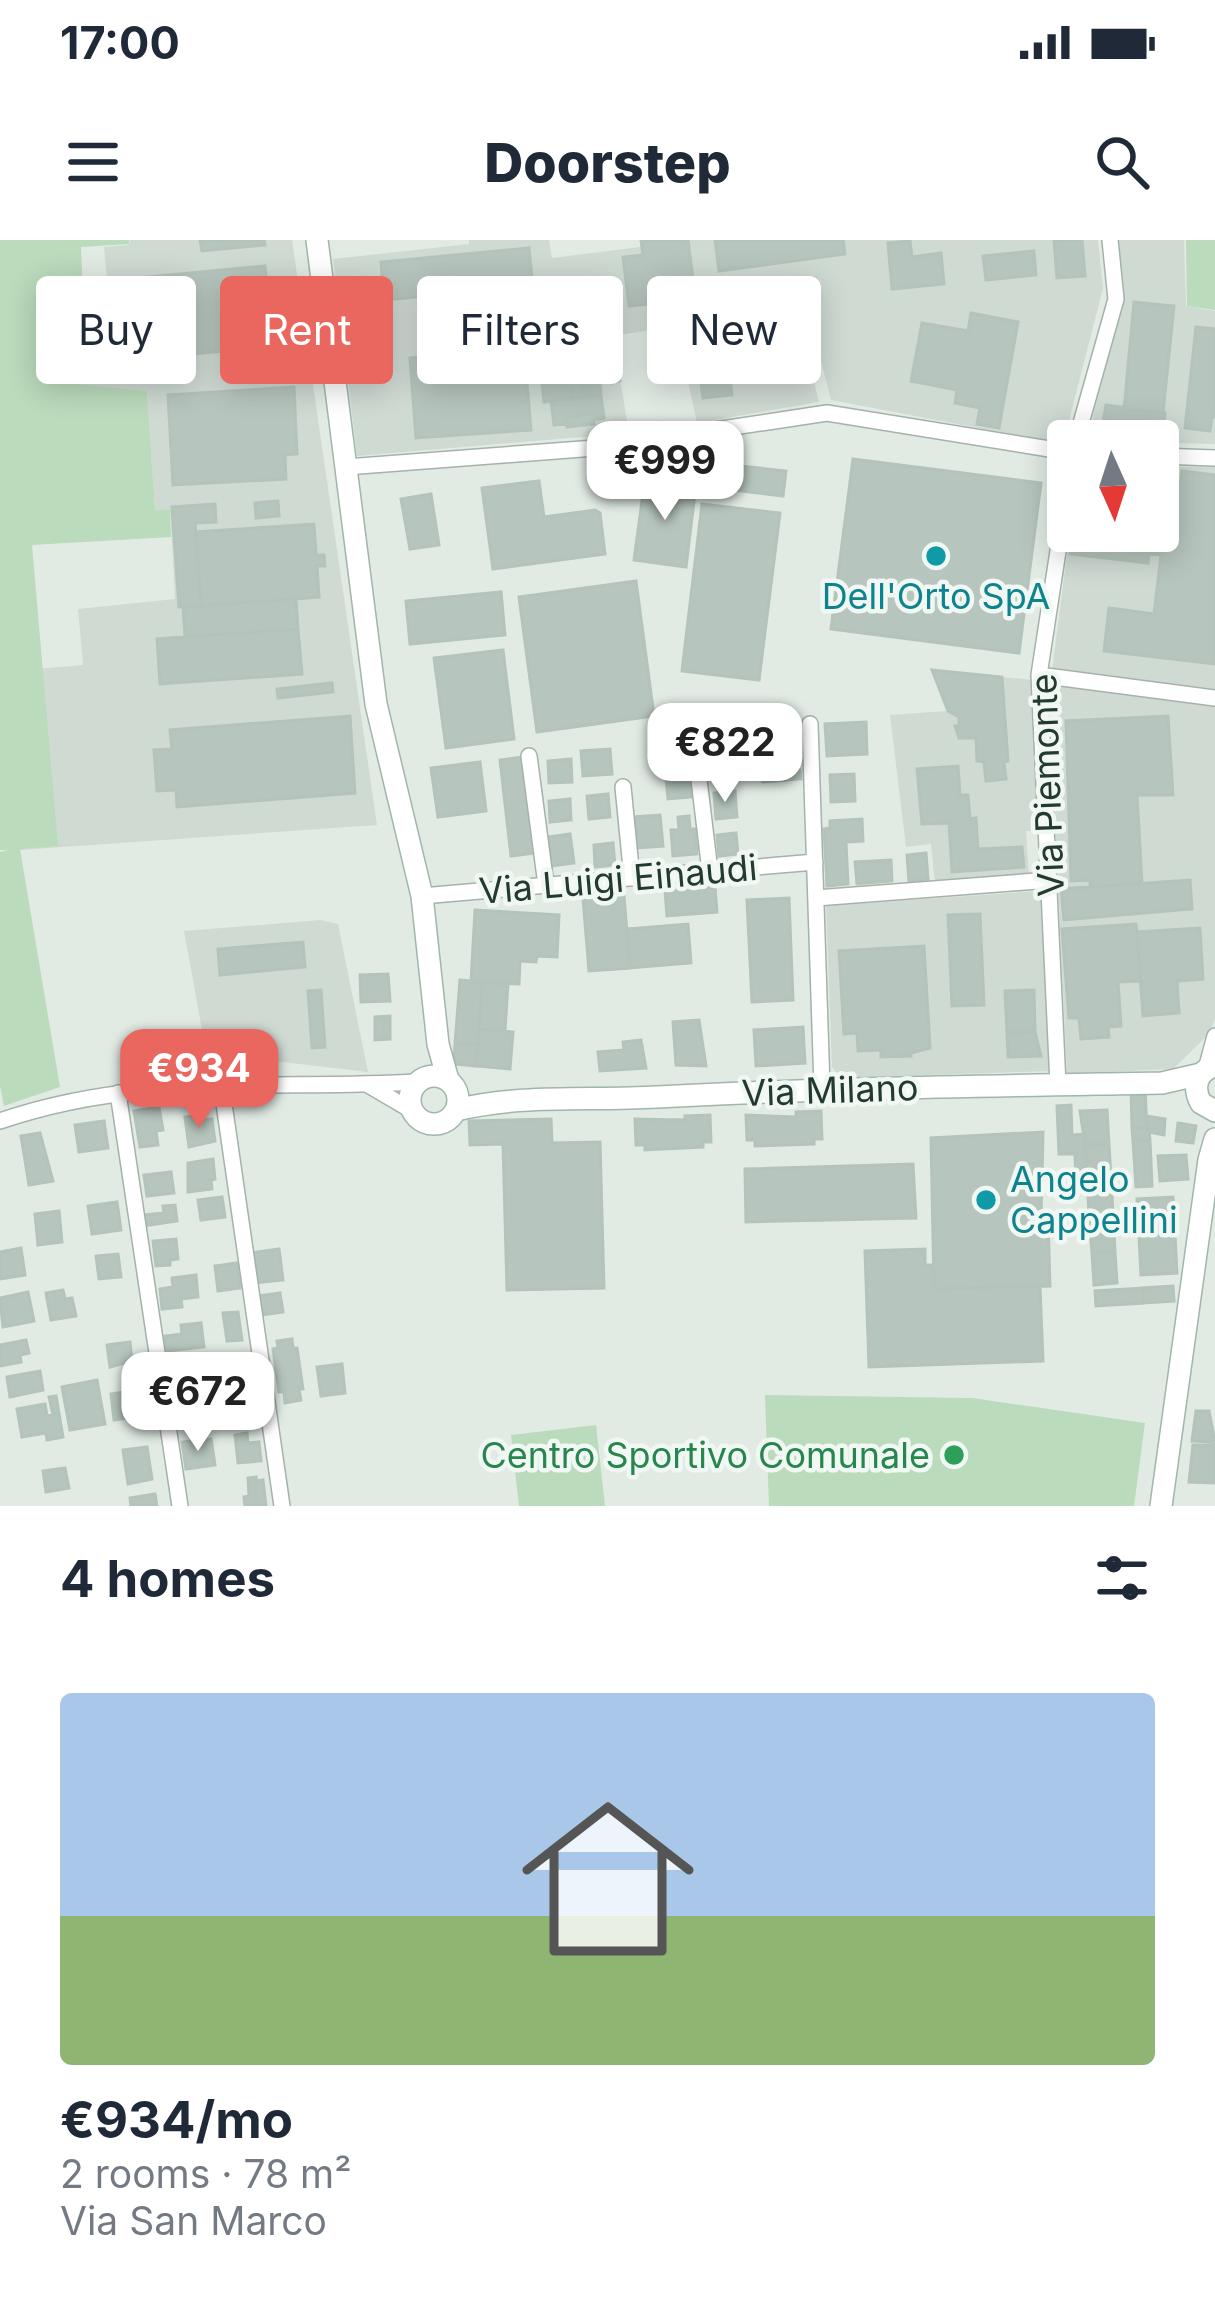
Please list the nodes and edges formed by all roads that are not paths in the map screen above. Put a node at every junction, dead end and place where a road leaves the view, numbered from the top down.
1 (316, 240) edge
2 (1110, 240) edge
3 (1082, 420) edge
4 (1047, 449) edge
5 (1179, 457) edge
6 (1215, 458) edge
7 (346, 466) junction
8 (1058, 552) edge
9 (1039, 675) junction
10 (1215, 698) edge
11 (810, 724) dead end
12 (694, 738) dead end
13 (529, 756) dead end
14 (623, 787) dead end
15 (815, 862) junction
16 (710, 871) junction
17 (632, 878) junction
18 (1050, 880) junction
19 (546, 885) junction
20 (422, 896) junction
21 (816, 898) junction
22 (1215, 1036) edge
23 (438, 1044) junction
24 (1207, 1069) edge
25 (420, 1080) junction
26 (221, 1083) junction
27 (451, 1083) junction
28 (1162, 1083) junction
29 (367, 1085) junction
30 (1058, 1085) junction
31 (822, 1087) junction
32 (118, 1093) junction
33 (498, 1100) junction
34 (1206, 1105) edge
35 (411, 1110) junction
36 (456, 1110) junction
37 (0, 1120) edge
38 (1213, 1145) edge
39 (180, 1506) edge
40 (282, 1506) edge
41 (1161, 1506) edge

1 - 7 street
2 - 3 street
4 - 7 street
5 - 6 street
7 - 20 street
8 - 9 street, Via Piemonte
9 - 10 street
9 - 18 street, Via Piemonte
11 - 15 street
12 - 16 street
13 - 19 street
14 - 17 street
15 - 16 street, Via Luigi Einaudi
15 - 21 street
16 - 17 street, Via Luigi Einaudi
17 - 19 street, Via Luigi Einaudi
18 - 21 street
18 - 30 street, Via Piemonte
19 - 20 street, Via Luigi Einaudi
20 - 23 street
21 - 31 street
22 - 24 street
23 - 25 street
23 - 27 street
24 - 28 street, Via Milano
24 - 34 street
25 - 27 street
25 - 29 street
25 - 35 street
26 - 29 street
26 - 32 street
26 - 40 street
27 - 33 street, Via Milano
27 - 36 street
28 - 30 street, Via Milano
28 - 34 street, Via Milano
29 - 35 street
30 - 31 street, Via Milano
31 - 33 street, Via Milano
32 - 37 street
32 - 39 street
33 - 36 street, Via Milano
34 - 38 street
35 - 36 street
38 - 41 street

